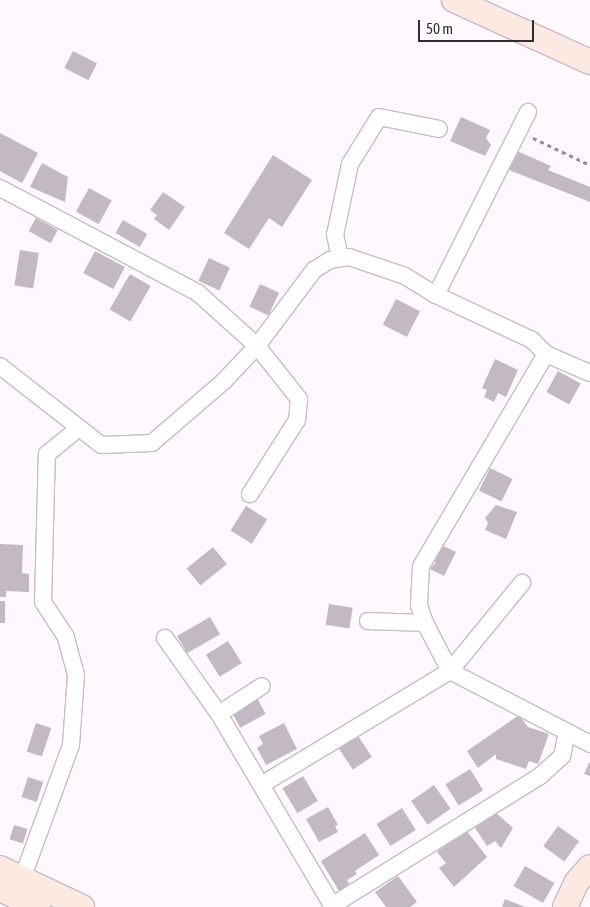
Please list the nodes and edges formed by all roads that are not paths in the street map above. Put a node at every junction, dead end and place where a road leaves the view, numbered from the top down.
1 (454, 0) edge
2 (590, 62) edge
3 (528, 112) dead end
4 (439, 130) dead end
5 (0, 188) edge
6 (340, 258) junction
7 (436, 295) junction
8 (257, 346) junction
9 (546, 354) junction
10 (0, 366) edge
11 (590, 373) edge
12 (79, 428) junction
13 (250, 494) dead end
14 (522, 583) dead end
15 (368, 622) dead end
16 (425, 623) junction
17 (165, 638) dead end
18 (450, 671) junction
19 (262, 686) dead end
20 (219, 714) junction
21 (567, 732) junction
22 (590, 744) edge
23 (261, 785) junction
24 (590, 867) edge
25 (0, 868) edge
26 (22, 879) junction
27 (0, 889) edge
28 (333, 906) edge
29 (38, 907) edge
30 (82, 907) edge
31 (565, 907) edge

1 - 2 street
3 - 7 street
4 - 6 street
5 - 8 street
6 - 7 street
6 - 8 street
7 - 9 street
8 - 12 street
8 - 13 street
9 - 11 street
9 - 16 street
10 - 12 street
12 - 26 street
14 - 18 street
15 - 16 street
16 - 18 street
17 - 20 street
18 - 21 street
18 - 23 street
19 - 20 street
20 - 23 street
21 - 22 street
21 - 28 street
23 - 28 street
24 - 31 street
25 - 26 street
26 - 30 street
27 - 29 street

